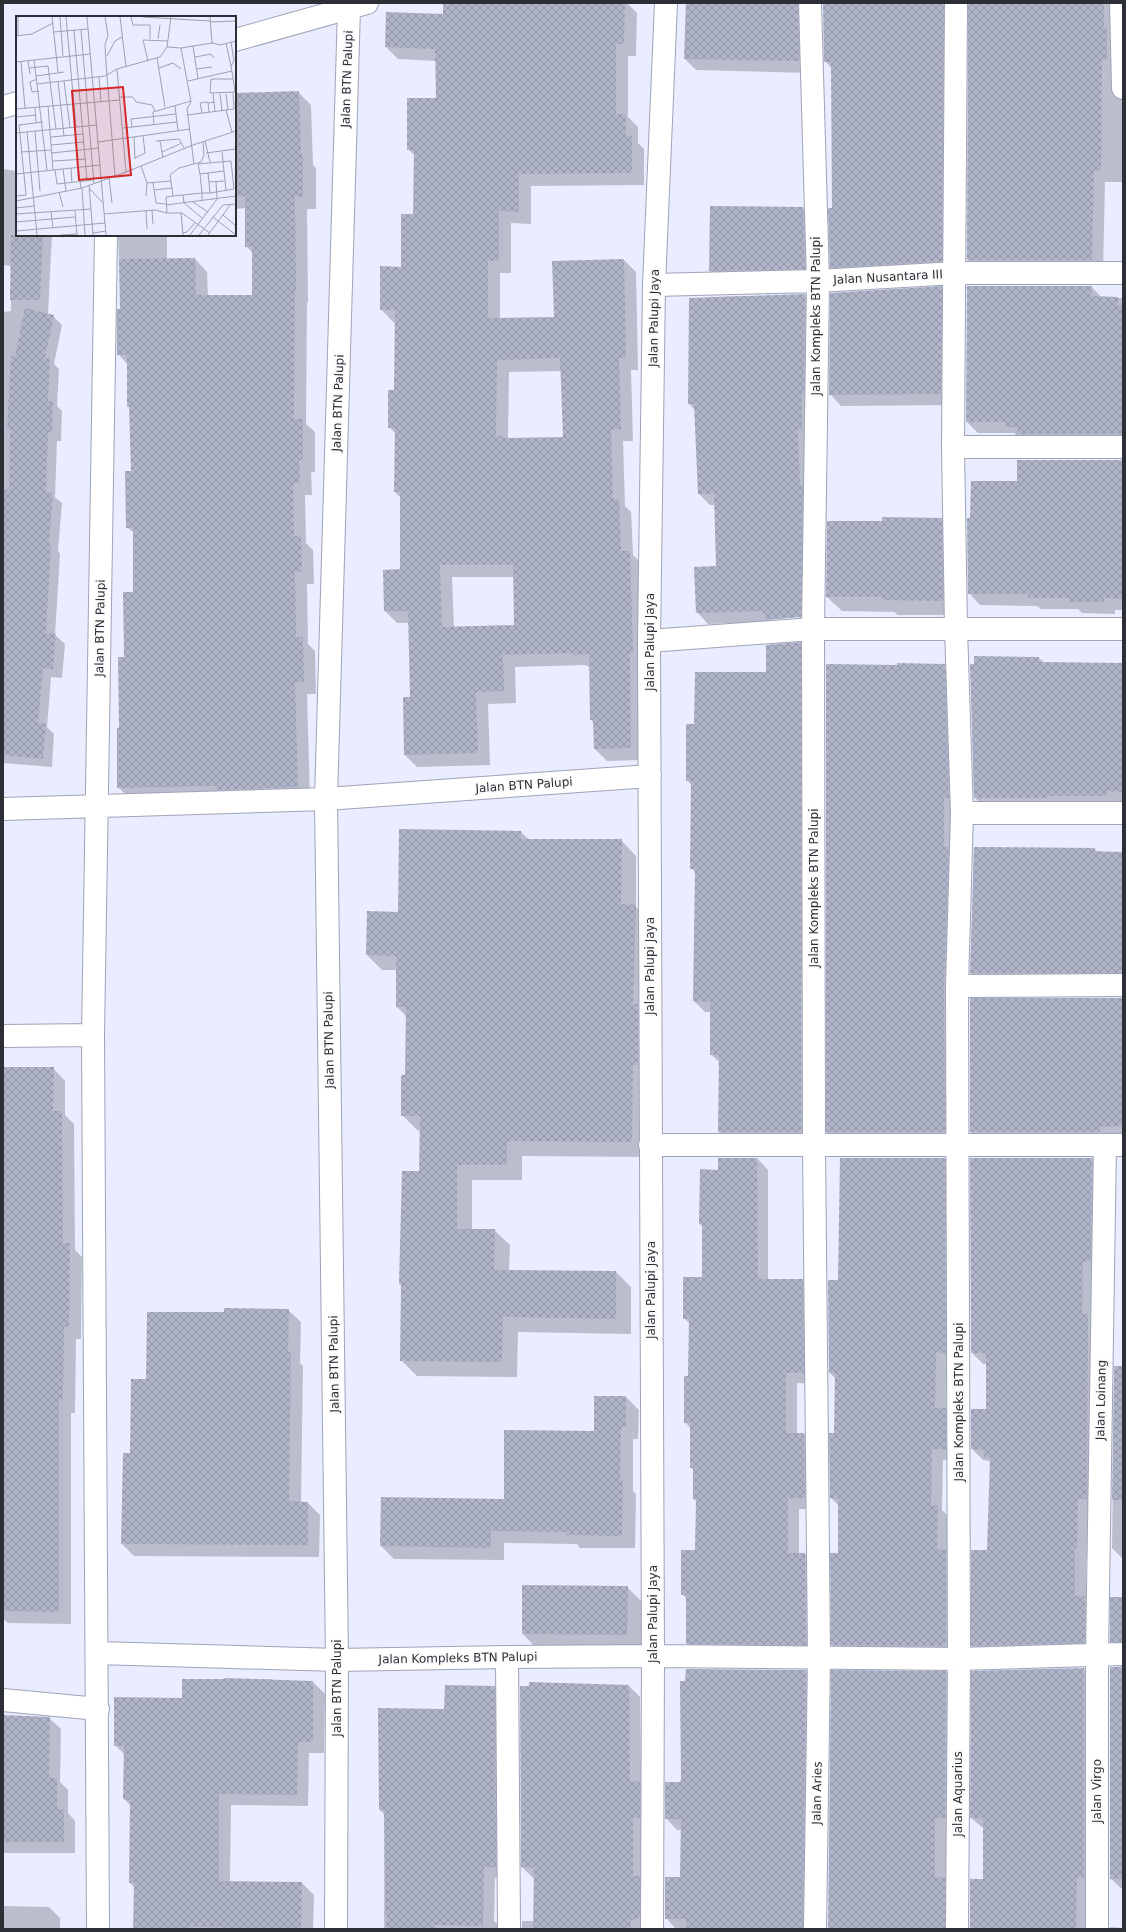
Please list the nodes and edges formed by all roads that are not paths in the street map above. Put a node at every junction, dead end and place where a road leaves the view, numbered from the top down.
1 (666, 3) edge
2 (810, 3) edge
3 (956, 3) edge
4 (1121, 3) edge
5 (358, 5) edge
6 (236, 40) edge
7 (1123, 88) edge
8 (16, 103) edge
9 (3, 107) edge
10 (106, 236) edge
11 (955, 273) junction
12 (1123, 273) edge
13 (818, 281) junction
14 (654, 285) junction
15 (953, 447) junction
16 (1123, 447) edge
17 (956, 628) junction
18 (813, 629) junction
19 (1123, 629) edge
20 (649, 641) junction
21 (650, 776) junction
22 (326, 799) junction
23 (97, 805) junction
24 (3, 809) edge
25 (962, 813) junction
26 (1123, 813) edge
27 (1123, 985) edge
28 (957, 986) junction
29 (93, 1035) junction
30 (3, 1036) edge
31 (958, 1144) junction
32 (650, 1145) junction
33 (1114, 1145) edge
34 (814, 1146) junction
35 (98, 1653) junction
36 (1097, 1654) junction
37 (1123, 1654) edge
38 (654, 1656) junction
39 (507, 1657) junction
40 (819, 1657) junction
41 (959, 1659) junction
42 (338, 1660) junction
43 (3, 1700) edge
44 (98, 1709) junction
45 (98, 1929) edge
46 (336, 1929) edge
47 (509, 1929) edge
48 (652, 1929) edge
49 (815, 1929) edge
50 (957, 1929) edge
51 (1097, 1929) edge

1 - 14 street, Jalan Palupi Jaya
2 - 13 street, Jalan Kompleks BTN Palupi
3 - 11 street, Jalan Kompleks BTN Palupi
4 - 7 street
5 - 6 street
5 - 22 street, Jalan BTN Palupi
8 - 9 street
10 - 23 street, Jalan BTN Palupi
11 - 12 street, Jalan Nusantara III
11 - 13 street, Jalan Nusantara III
11 - 15 street, Jalan Kompleks BTN Palupi
13 - 14 street, Jalan Nusantara III
13 - 18 street, Jalan Kompleks BTN Palupi
14 - 20 street, Jalan Palupi Jaya
15 - 16 street
15 - 17 street, Jalan Kompleks BTN Palupi
17 - 18 street
17 - 19 street
17 - 25 street, Jalan Kompleks BTN Palupi
18 - 20 street
18 - 34 street, Jalan Kompleks BTN Palupi
20 - 21 street, Jalan Palupi Jaya
21 - 22 street, Jalan BTN Palupi
21 - 32 street, Jalan Palupi Jaya
22 - 23 street, Jalan BTN Palupi
22 - 42 street, Jalan BTN Palupi
23 - 24 street
23 - 29 street, Jalan BTN Palupi
25 - 26 street
25 - 28 street, Jalan Kompleks BTN Palupi
27 - 28 street
28 - 31 street, Jalan Kompleks BTN Palupi
29 - 30 street
29 - 35 street, Jalan BTN Palupi
31 - 33 street
31 - 34 street
31 - 41 street, Jalan Kompleks BTN Palupi
32 - 34 street
32 - 38 street, Jalan Palupi Jaya
33 - 36 street, Jalan Loinang
34 - 40 street, Jalan Kompleks BTN Palupi
35 - 42 street, Jalan Kompleks BTN Palupi
35 - 44 street, Jalan BTN Palupi
36 - 37 street, Jalan Kompleks BTN Palupi
36 - 41 street, Jalan Kompleks BTN Palupi
36 - 51 street, Jalan Virgo
38 - 39 street, Jalan Kompleks BTN Palupi
38 - 40 street, Jalan Kompleks BTN Palupi
38 - 48 street, Jalan Palupi Jaya
39 - 42 street, Jalan Kompleks BTN Palupi
39 - 47 street
40 - 41 street, Jalan Kompleks BTN Palupi
40 - 49 street, Jalan Aries
41 - 50 street, Jalan Aquarius
42 - 46 street, Jalan BTN Palupi
43 - 44 street
44 - 45 street, Jalan BTN Palupi

